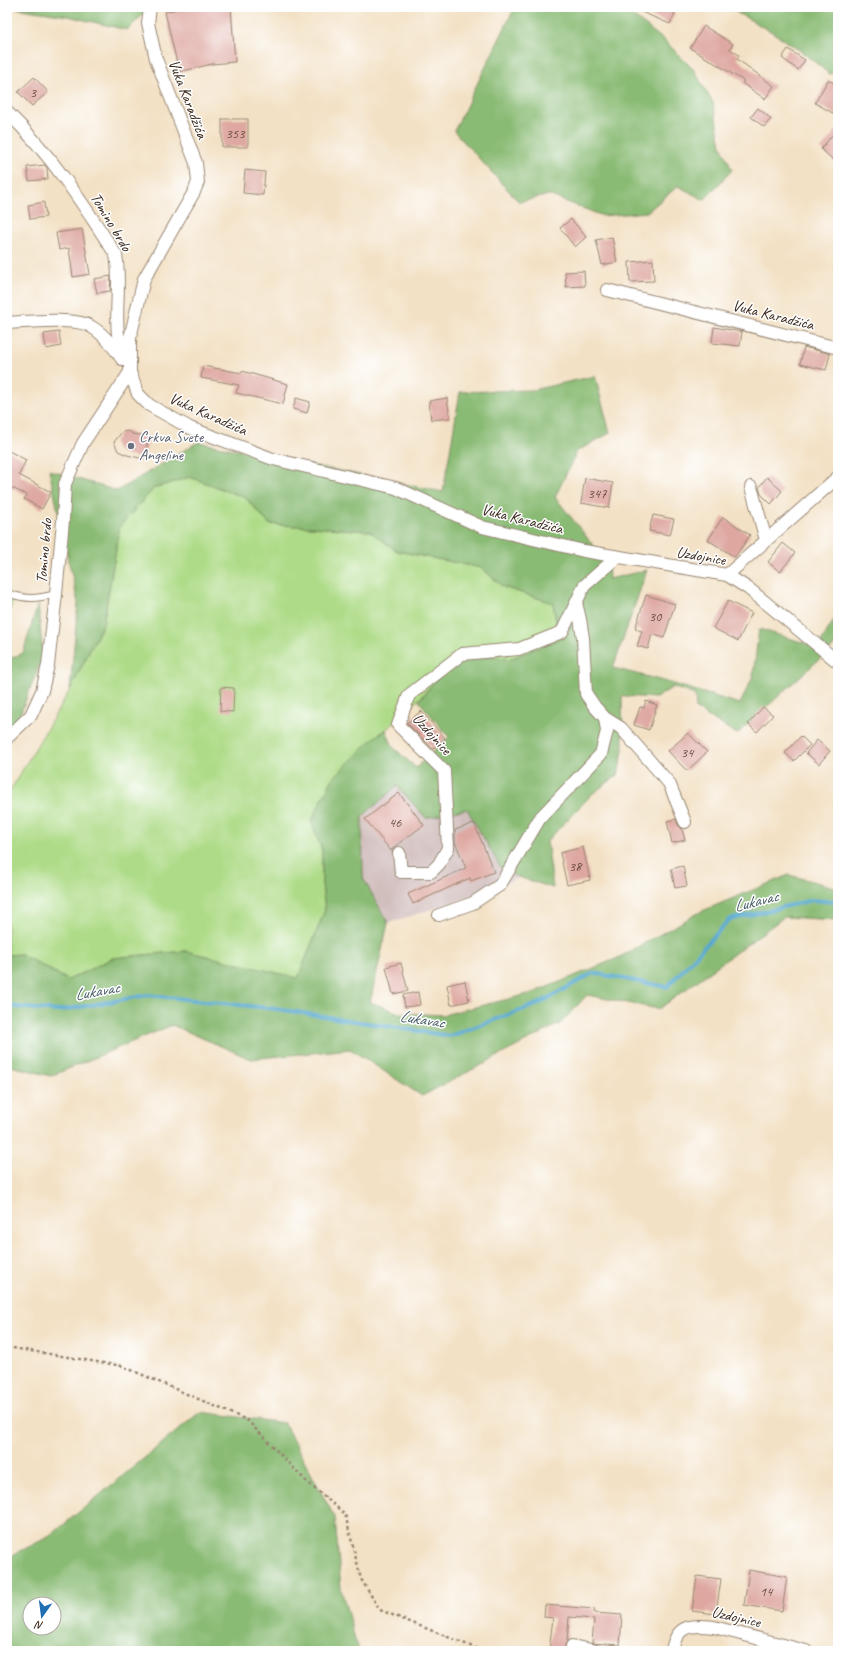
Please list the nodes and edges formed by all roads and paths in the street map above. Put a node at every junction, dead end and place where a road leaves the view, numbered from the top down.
1 (150, 7) edge
2 (7, 112) edge
3 (607, 290) dead end
4 (7, 323) edge
5 (838, 348) edge
6 (130, 372) junction
7 (838, 477) edge
8 (750, 487) dead end
9 (766, 540) junction
10 (617, 557) junction
11 (727, 575) junction
12 (7, 593) edge
13 (56, 594) junction
14 (576, 603) junction
15 (838, 662) edge
16 (605, 718) junction
17 (7, 738) edge
18 (685, 822) dead end
19 (399, 853) dead end
20 (439, 915) dead end
21 (7, 1347) edge
22 (572, 1646) dead end
23 (480, 1651) edge
24 (596, 1651) edge
25 (672, 1651) edge
26 (806, 1651) edge

1 - 6 street, Vuka Karadžića
2 - 6 street, Tomino brdo
3 - 5 street, Vuka Karadžića
4 - 6 street
6 - 10 street, Vuka Karadžića
6 - 13 street, Tomino brdo
7 - 9 street
8 - 9 street
9 - 11 street
10 - 11 street, Uzdojnice
10 - 14 street, Uzdojnice
11 - 15 street, Uzdojnice
12 - 13 lane
13 - 17 street, Tomino brdo
14 - 16 street
14 - 19 street, Uzdojnice
16 - 18 street
16 - 20 street
21 - 23 path
22 - 24 street
25 - 26 street, Uzdojnice

